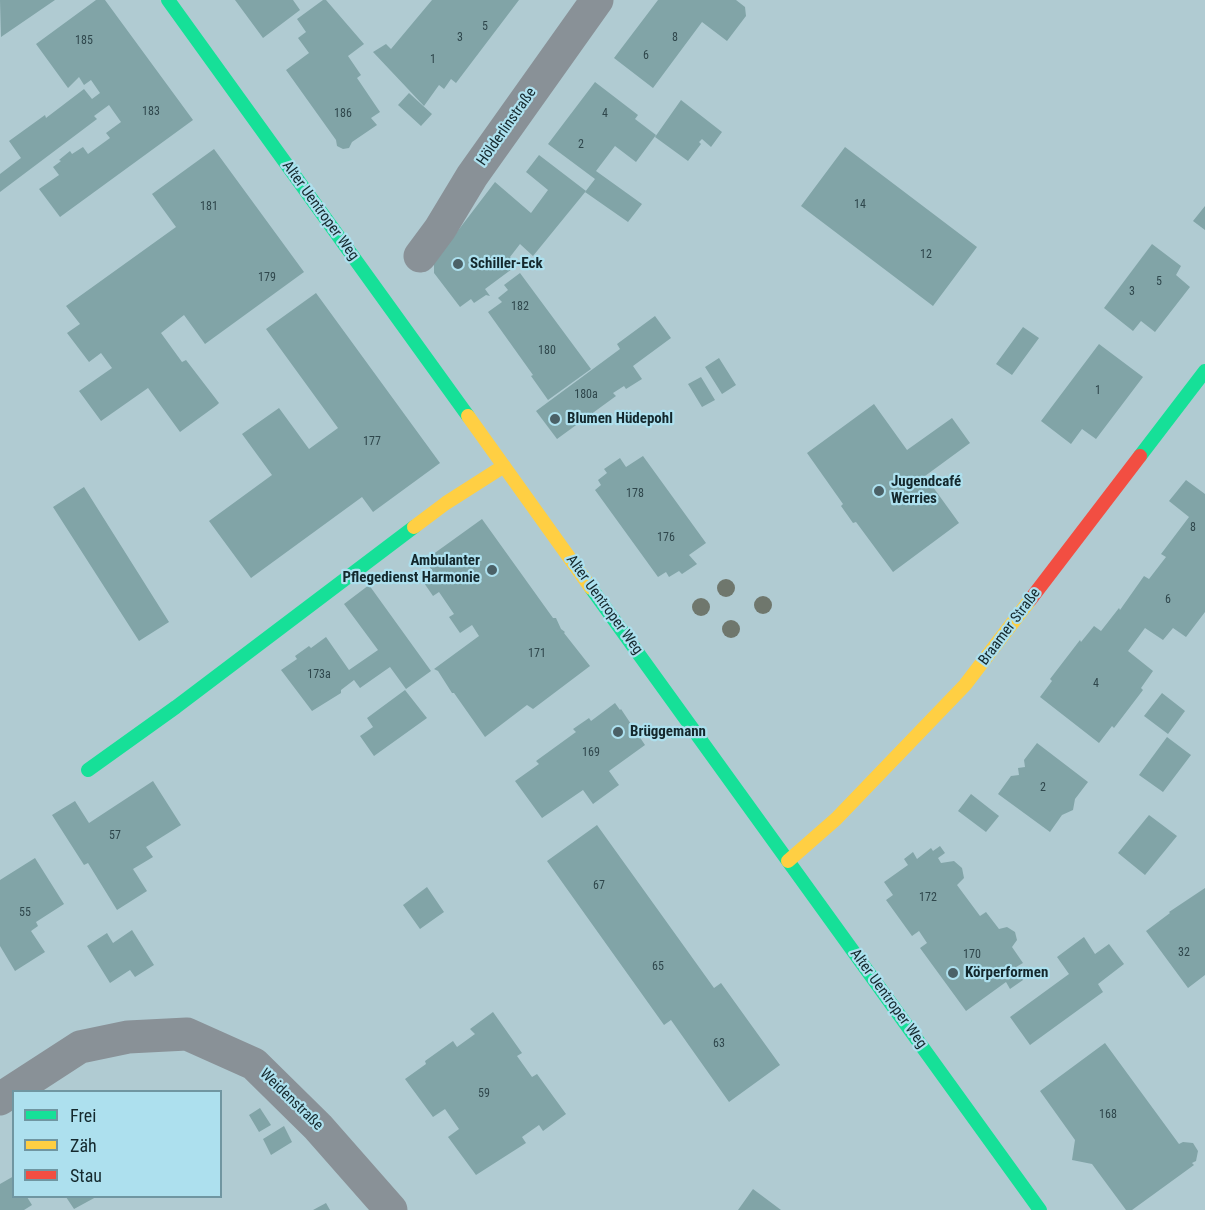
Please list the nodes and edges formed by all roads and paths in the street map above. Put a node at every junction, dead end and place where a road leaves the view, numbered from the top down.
1 (168, 0) edge
2 (597, 0) edge
3 (420, 256) dead end
4 (1205, 371) edge
5 (504, 466) junction
6 (88, 770) dead end
7 (788, 861) junction
8 (14, 1090) edge
9 (391, 1210) edge
10 (1040, 1210) edge

1 - 5 street, Alter Uentroper Weg
2 - 3 street, Hölderlinstraße
4 - 7 street, Braamer Straße
5 - 6 street
5 - 7 street, Alter Uentroper Weg
7 - 10 street, Alter Uentroper Weg
8 - 9 street, Weidenstraße

